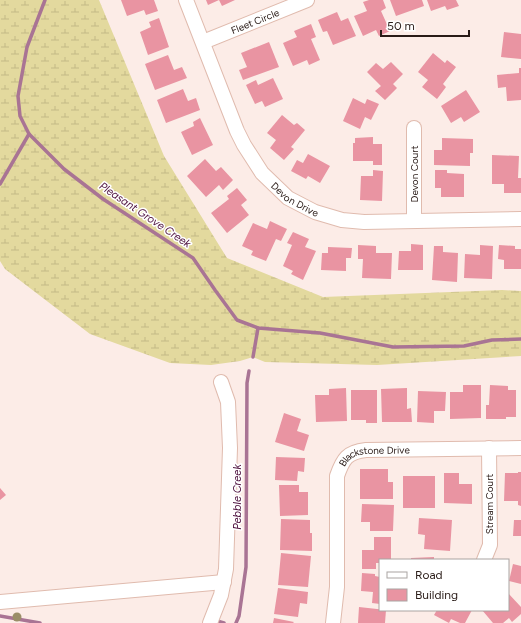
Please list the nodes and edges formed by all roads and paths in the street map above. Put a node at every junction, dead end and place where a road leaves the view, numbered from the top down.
1 (186, 0) edge
2 (307, 0) edge
3 (203, 42) junction
4 (414, 128) dead end
5 (521, 219) edge
6 (414, 220) junction
7 (221, 382) dead end
8 (489, 448) junction
9 (521, 448) edge
10 (484, 559) edge
11 (224, 582) junction
12 (0, 602) edge
13 (210, 623) edge
14 (333, 623) edge

1 - 3 street, Devon Drive
2 - 3 street, Fleet Circle
3 - 6 street, Devon Drive
4 - 6 street, Devon Court
5 - 6 street, Devon Drive
7 - 11 street
8 - 9 street, Blackstone Drive
8 - 10 street, Stream Court
8 - 14 street, Blackstone Drive
11 - 12 street
11 - 13 street

